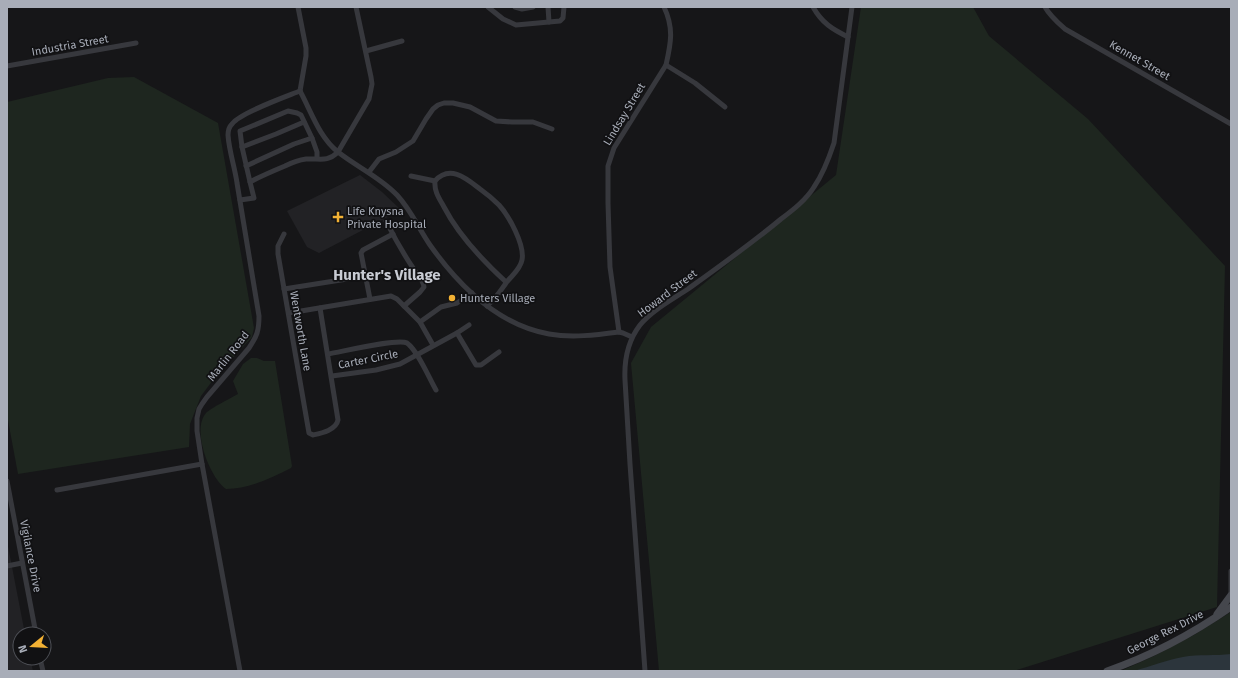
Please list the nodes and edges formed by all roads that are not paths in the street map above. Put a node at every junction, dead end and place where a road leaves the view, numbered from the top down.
1 (298, 7) edge
2 (356, 7) edge
3 (488, 7) edge
4 (515, 7) edge
5 (533, 7) edge
6 (548, 7) edge
7 (564, 7) edge
8 (664, 7) edge
9 (813, 7) edge
10 (852, 7) edge
11 (1045, 7) edge
12 (549, 22) junction
13 (848, 38) junction
14 (402, 41) dead end
15 (136, 43) dead end
16 (366, 50) junction
17 (666, 65) junction
18 (7, 66) edge
19 (300, 91) junction
20 (725, 107) dead end
21 (304, 122) junction
22 (1231, 124) edge
23 (552, 129) dead end
24 (312, 138) junction
25 (242, 146) junction
26 (338, 152) junction
27 (317, 158) junction
28 (246, 166) junction
29 (368, 172) junction
30 (411, 176) dead end
31 (435, 181) junction
32 (250, 182) junction
33 (240, 200) junction
34 (386, 221) dead end
35 (284, 234) dead end
36 (393, 234) junction
37 (366, 276) junction
38 (506, 282) junction
39 (284, 289) junction
40 (472, 293) junction
41 (370, 299) junction
42 (404, 306) junction
43 (487, 306) junction
44 (320, 308) junction
45 (289, 313) junction
46 (420, 322) junction
47 (469, 325) dead end
48 (619, 332) junction
49 (457, 333) junction
50 (632, 337) junction
51 (433, 345) junction
52 (499, 352) dead end
53 (328, 354) junction
54 (417, 356) junction
55 (332, 376) junction
56 (436, 390) dead end
57 (334, 428) joint
58 (202, 464) junction
59 (7, 481) edge
60 (57, 490) dead end
61 (22, 563) junction
62 (7, 566) edge
63 (1231, 571) edge
64 (1231, 595) edge
65 (1231, 607) edge
66 (1214, 619) junction
67 (34, 626) edge
68 (240, 671) edge
69 (645, 671) edge
70 (1107, 671) edge

1 - 19 street
2 - 16 street
3 - 12 street
4 - 5 street
6 - 12 street
7 - 12 street
8 - 17 street, Lindsay Street
9 - 13 street
10 - 13 street, Howard Street
11 - 22 street, Kennet Street
13 - 50 street, Howard Street
14 - 16 street
15 - 18 street, Industria Street
16 - 26 street
17 - 20 street
17 - 48 street, Lindsay Street
19 - 26 street
19 - 33 street, Marlin Road
21 - 24 street
21 - 25 street
21 - 25 street
23 - 29 street
24 - 27 street
24 - 28 street
25 - 28 street
26 - 27 street
26 - 29 street
27 - 32 street
28 - 32 street
29 - 40 street
30 - 31 street
31 - 38 street
31 - 38 street
32 - 33 street
33 - 58 street, Marlin Road
34 - 36 street
35 - 39 street, Wentworth Lane
36 - 37 street
36 - 42 street
37 - 39 street
37 - 41 street
38 - 43 street
39 - 45 street, Wentworth Lane
40 - 43 street
40 - 46 street
41 - 42 street
41 - 44 street
42 - 46 street
43 - 48 street
44 - 45 street
44 - 53 street, Carter Circle
45 - 57 street, Wentworth Lane
46 - 51 street
47 - 49 street, Carter Circle
48 - 50 street
49 - 51 street, Carter Circle
49 - 52 street
50 - 69 street, Howard Street
51 - 54 street, Carter Circle
53 - 54 street
53 - 55 street, Carter Circle
54 - 55 street, Carter Circle
54 - 56 street
55 - 57 street, Carter Circle
58 - 60 street
58 - 68 street, Marlin Road
59 - 61 street, Vigilance Drive
61 - 62 street
61 - 67 street, Vigilance Drive
63 - 64 street
64 - 66 street
65 - 66 street, George Rex Drive
66 - 70 street, George Rex Drive

